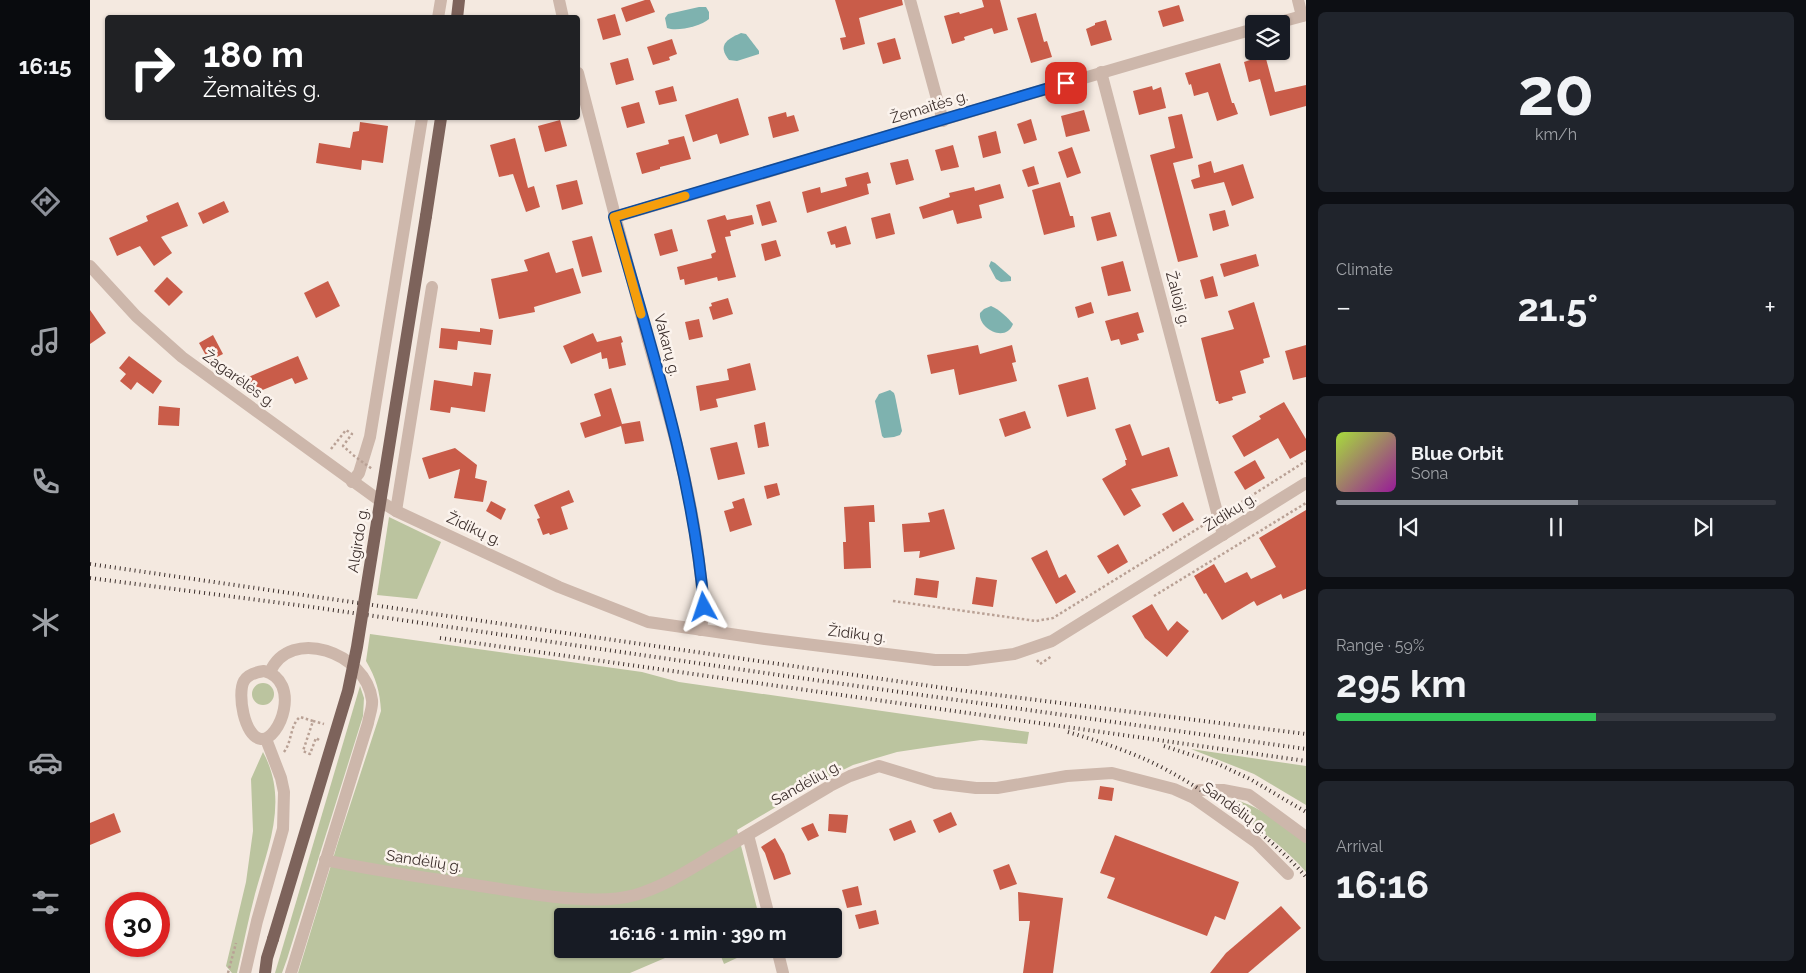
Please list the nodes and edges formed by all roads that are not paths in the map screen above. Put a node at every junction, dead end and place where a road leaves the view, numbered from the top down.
1 (440, 0) edge
2 (459, 0) edge
3 (558, 0) edge
4 (910, 0) edge
5 (1298, 0) edge
6 (438, 15) edge
7 (456, 15) edge
8 (562, 15) edge
9 (1304, 15) edge
10 (1290, 19) edge
11 (1245, 32) edge
12 (1101, 72) junction
13 (580, 81) edge
14 (422, 120) edge
15 (441, 120) edge
16 (943, 121) junction
17 (614, 217) junction
18 (90, 266) edge
19 (432, 287) dead end
20 (352, 482) junction
21 (1306, 483) edge
22 (383, 503) joint
23 (396, 511) junction
24 (1223, 535) junction
25 (701, 630) junction
26 (270, 672) junction
27 (266, 739) junction
28 (1194, 798) junction
29 (748, 835) junction
30 (1306, 837) edge
31 (325, 860) junction
32 (1288, 874) dead end
33 (767, 908) edge
34 (267, 958) junction
35 (779, 958) edge
36 (246, 973) edge
37 (259, 973) edge
38 (265, 973) edge
39 (290, 973) edge
40 (783, 973) edge

1 - 6 street
2 - 7 main road
3 - 8 street
4 - 16 street
5 - 9 street
9 - 10 street
11 - 12 street, Žemaitės g.
12 - 16 street, Žemaitės g.
12 - 24 street, Žalioji g.
13 - 17 street, Vakarų g.
14 - 20 street
15 - 34 main road, Algirdo g., bridge
16 - 17 street, Žemaitės g.
17 - 25 street, Vakarų g.
18 - 20 street, Žagarėlės g.
19 - 23 street
20 - 22 street, Žagarėlės g.
21 - 24 street, Židikų g.
22 - 23 street, Židikų g.
23 - 25 street, Židikų g.
24 - 25 street, Židikų g.
26 - 27 street
26 - 27 street
26 - 31 street
27 - 36 street
28 - 29 street, Sandėlių g.
28 - 30 street
28 - 32 street, Sandėlių g.
29 - 31 street, Sandėlių g.
29 - 33 street
31 - 39 street
34 - 37 main road, Algirdo g.
34 - 38 main road, Algirdo g.
35 - 40 street

